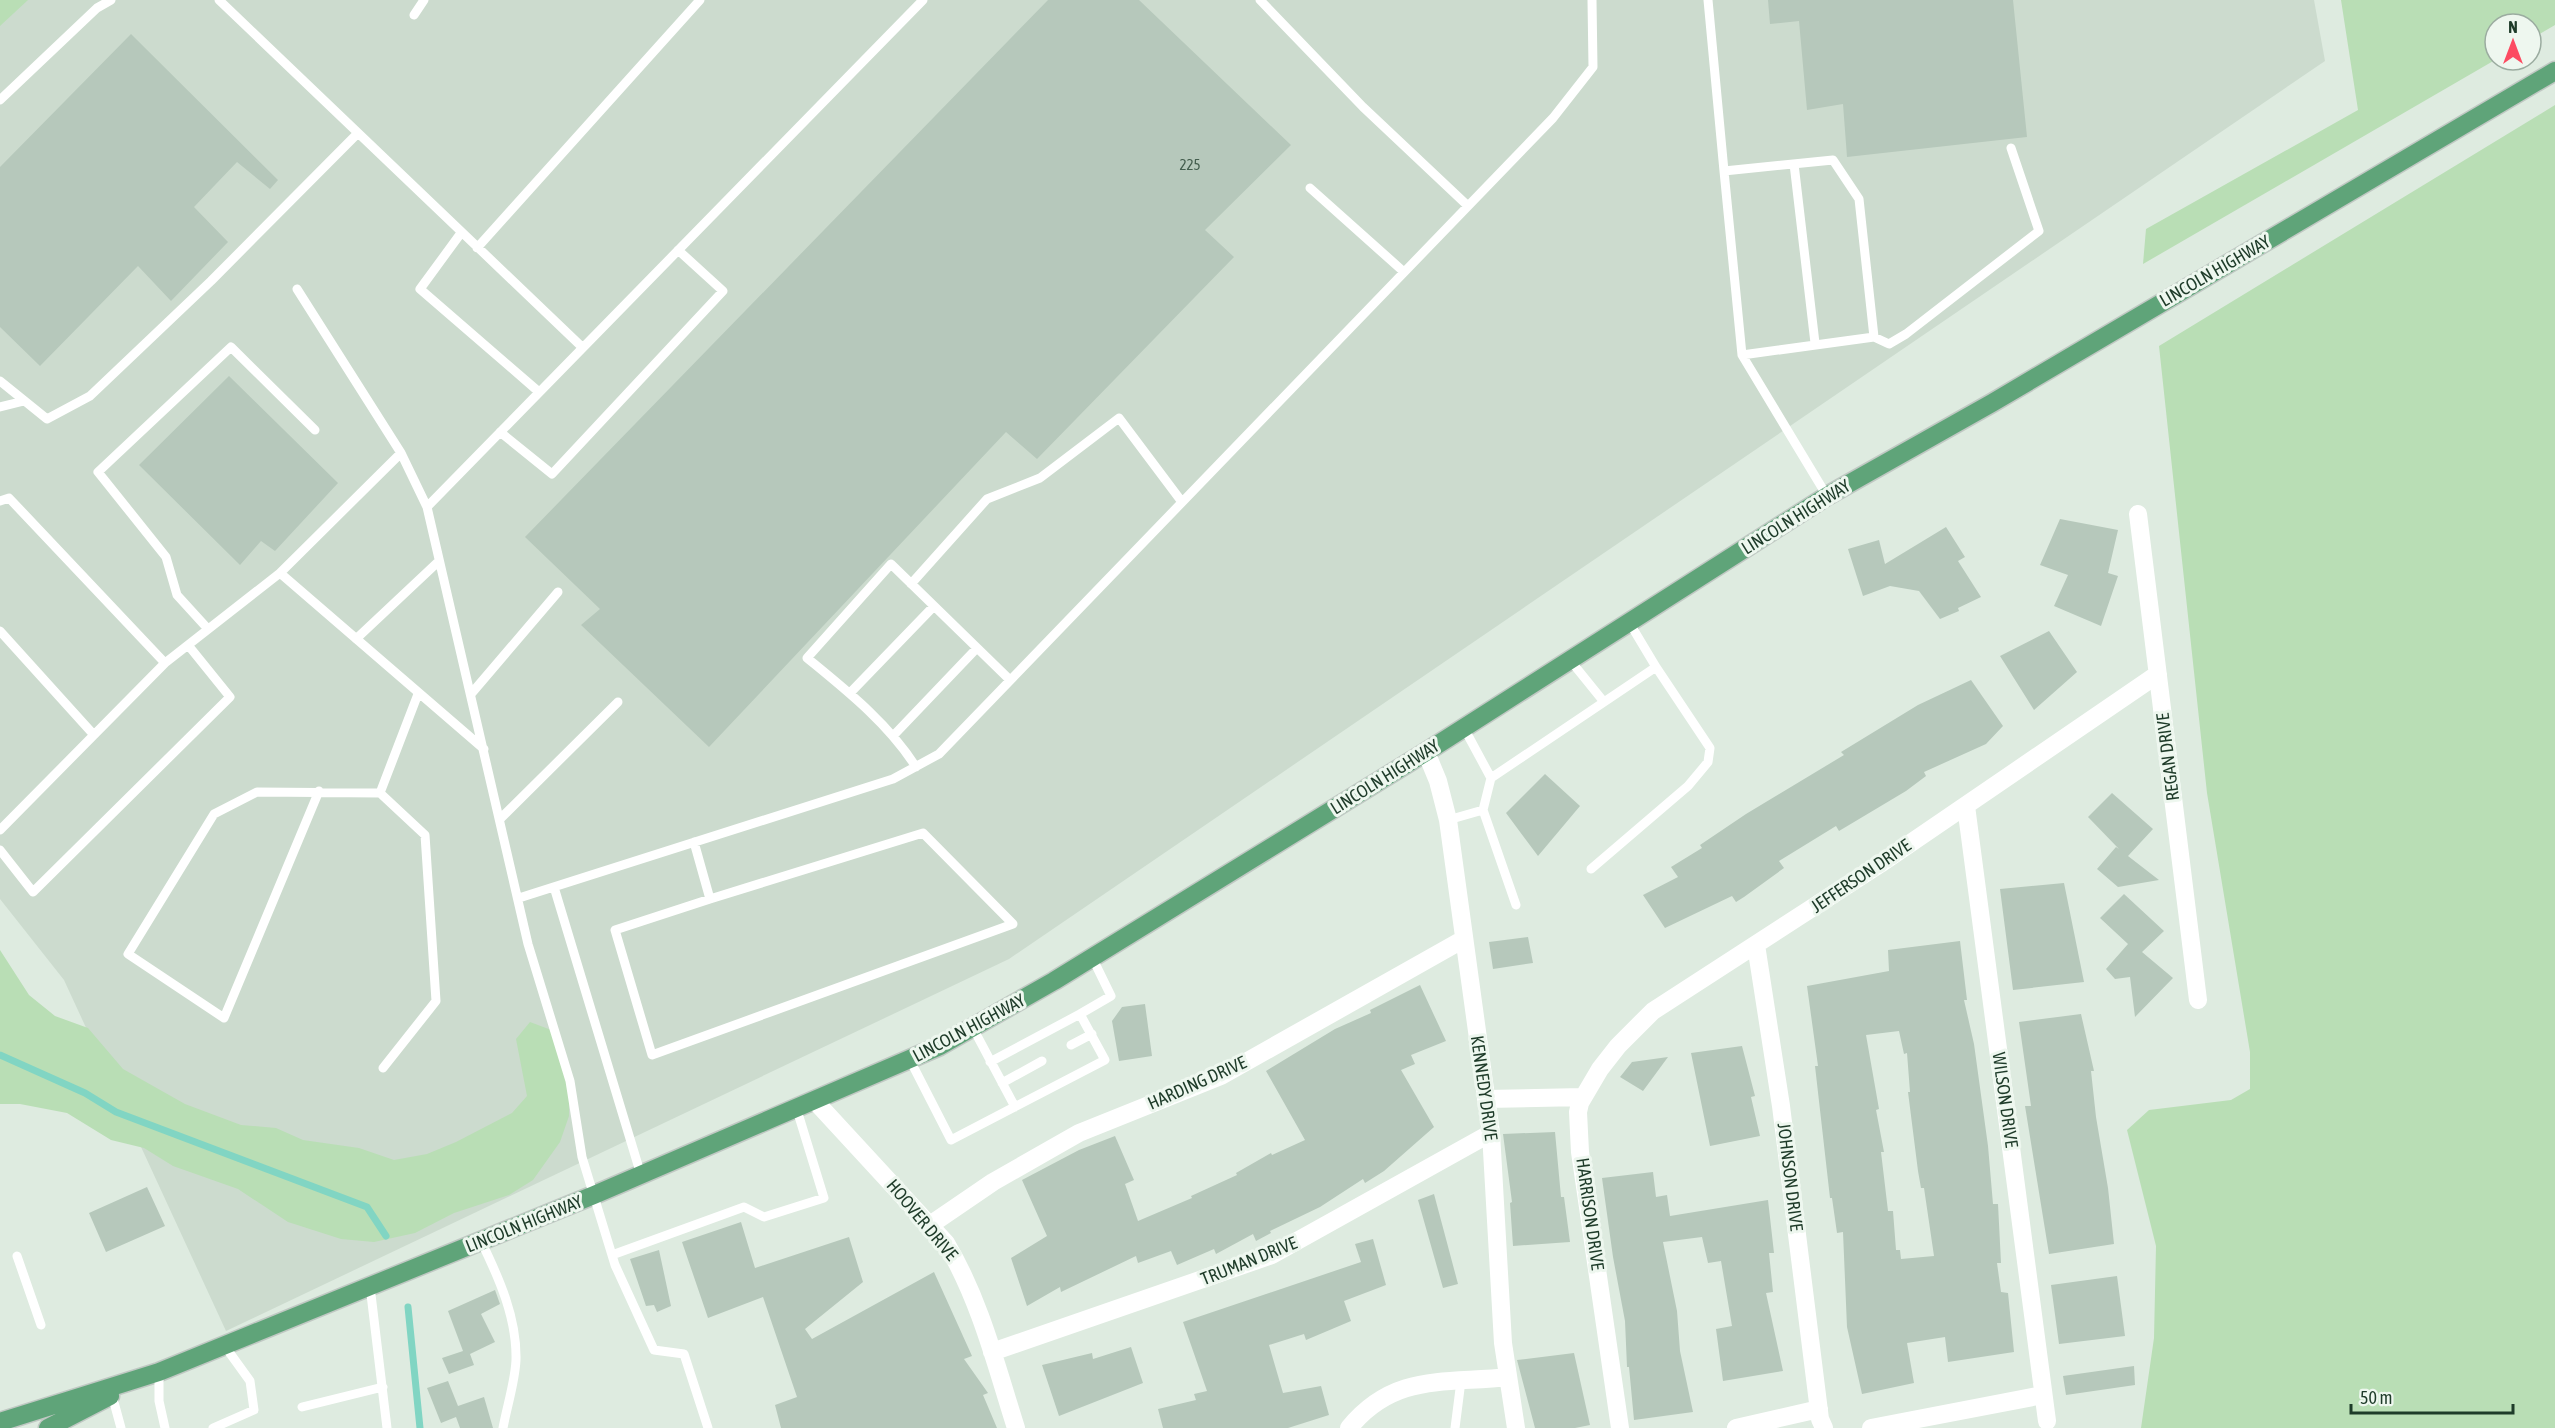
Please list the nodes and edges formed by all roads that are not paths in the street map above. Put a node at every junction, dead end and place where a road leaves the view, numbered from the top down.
1 (111, 0) edge
2 (219, 0) edge
3 (424, 0) edge
4 (700, 0) edge
5 (923, 0) edge
6 (1260, 0) edge
7 (1592, 0) edge
8 (1708, 0) edge
9 (414, 15) dead end
10 (2555, 71) edge
11 (0, 100) edge
12 (357, 134) junction
13 (2011, 148) dead end
14 (1794, 164) junction
15 (1724, 171) junction
16 (1310, 188) dead end
17 (1468, 206) junction
18 (461, 233) junction
19 (477, 248) junction
20 (678, 250) junction
21 (1404, 272) junction
22 (297, 289) dead end
23 (1874, 337) junction
24 (1815, 343) junction
25 (582, 347) junction
26 (1742, 354) junction
27 (0, 381) edge
28 (539, 392) junction
29 (24, 401) junction
30 (0, 407) edge
31 (315, 430) dead end
32 (500, 432) junction
33 (401, 453) junction
34 (1827, 496) junction
35 (0, 501) edge
36 (1182, 502) junction
37 (427, 507) junction
38 (2138, 514) dead end
39 (439, 561) junction
40 (280, 573) junction
41 (911, 584) junction
42 (558, 592) dead end
43 (934, 606) junction
44 (1629, 622) junction
45 (208, 629) junction
46 (0, 631) edge
47 (356, 639) junction
48 (188, 645) junction
49 (977, 648) junction
50 (1570, 660) junction
51 (165, 663) junction
52 (1656, 667) junction
53 (2158, 674) junction
54 (1010, 680) junction
55 (850, 693) junction
56 (418, 694) junction
57 (471, 694) junction
58 (618, 702) dead end
59 (1604, 702) junction
60 (1464, 728) junction
61 (94, 735) junction
62 (893, 736) junction
63 (484, 749) junction
64 (1426, 752) junction
65 (916, 766) junction
66 (1491, 778) junction
67 (319, 791) junction
68 (380, 793) junction
69 (1966, 806) junction
70 (1483, 810) junction
71 (501, 818) junction
72 (1448, 820) junction
73 (0, 830) edge
74 (694, 842) junction
75 (0, 850) edge
76 (1591, 869) dead end
77 (554, 887) junction
78 (519, 898) junction
79 (710, 899) junction
80 (1516, 905) dead end
81 (1464, 939) junction
82 (1756, 945) junction
83 (1092, 957) junction
84 (2198, 1000) dead end
85 (1080, 1014) junction
86 (973, 1028) junction
87 (1092, 1034) junction
88 (1071, 1045) dead end
89 (910, 1060) junction
90 (1042, 1061) dead end
91 (990, 1062) junction
92 (383, 1068) dead end
93 (1002, 1083) junction
94 (1583, 1097) junction
95 (1486, 1099) junction
96 (816, 1101) junction
97 (1015, 1107) junction
98 (797, 1110) junction
99 (1491, 1133) junction
100 (641, 1175) junction
101 (594, 1196) junction
102 (930, 1224) junction
103 (481, 1241) junction
104 (612, 1255) junction
105 (17, 1256) dead end
106 (370, 1286) junction
107 (41, 1325) dead end
108 (224, 1345) junction
109 (992, 1352) junction
110 (159, 1372) junction
111 (1508, 1377) junction
112 (1461, 1380) junction
113 (383, 1387) junction
114 (112, 1395) junction
115 (2043, 1395) junction
116 (302, 1407) dead end
117 (1819, 1409) junction
118 (2047, 1421) dead end
119 (0, 1422) edge
120 (48, 1428) edge
121 (121, 1428) edge
122 (165, 1428) edge
123 (213, 1428) edge
124 (387, 1428) edge
125 (503, 1428) edge
126 (708, 1428) edge
127 (1016, 1428) edge
128 (1349, 1428) edge
129 (1455, 1428) edge
130 (1516, 1428) edge
131 (1620, 1428) edge
132 (1736, 1428) edge
133 (1824, 1428) edge
134 (1871, 1428) edge

1 - 11 lane
2 - 12 lane
3 - 9 lane
4 - 19 lane
5 - 20 lane
6 - 17 lane
7 - 17 lane
8 - 15 lane
10 - 34 main road, LINCOLN HIGHWAY
12 - 18 lane
12 - 29 lane
13 - 23 lane
14 - 15 lane
14 - 23 lane
14 - 24 lane
15 - 26 lane
16 - 21 lane
17 - 21 lane
18 - 19 lane
18 - 28 lane
19 - 25 lane
20 - 25 lane
20 - 32 lane
21 - 36 lane
22 - 33 lane
23 - 24 lane
24 - 26 lane
25 - 28 lane
26 - 34 lane
27 - 29 lane
28 - 32 lane
29 - 30 lane
31 - 45 lane
32 - 37 lane
33 - 37 lane
33 - 40 lane
34 - 44 main road, LINCOLN HIGHWAY
35 - 51 lane
36 - 41 lane
36 - 54 lane
37 - 39 lane
38 - 53 street, REGAN DRIVE
39 - 47 lane
39 - 57 lane
40 - 45 lane
40 - 47 lane
41 - 43 lane
41 - 55 lane
42 - 57 lane
43 - 49 lane
43 - 55 lane
44 - 50 main road, LINCOLN HIGHWAY
44 - 52 lane
45 - 48 lane
46 - 61 lane
47 - 56 lane
48 - 51 lane
48 - 75 lane
49 - 54 lane
49 - 62 lane
50 - 59 lane
50 - 60 main road, LINCOLN HIGHWAY
51 - 61 lane
52 - 59 lane
52 - 76 lane
53 - 69 street, JEFFERSON DRIVE
53 - 84 street, REGAN DRIVE
54 - 65 lane
55 - 62 lane
56 - 63 lane
56 - 68 lane
57 - 63 lane
58 - 71 lane
59 - 66 lane
60 - 64 main road, LINCOLN HIGHWAY
60 - 66 lane
61 - 73 lane
62 - 65 lane
63 - 71 lane
64 - 72 street, KENNEDY DRIVE
64 - 83 main road, LINCOLN HIGHWAY
65 - 74 lane
66 - 70 lane
67 - 67 lane
67 - 68 lane
68 - 92 lane
69 - 82 street, JEFFERSON DRIVE
69 - 115 street, WILSON DRIVE
70 - 72 lane
70 - 80 lane
71 - 78 lane
72 - 81 street, KENNEDY DRIVE
74 - 77 lane
74 - 79 lane
77 - 78 lane
77 - 100 lane
78 - 101 lane
79 - 79 lane
81 - 95 street, KENNEDY DRIVE
81 - 102 street, HARDING DRIVE
82 - 94 street, JEFFERSON DRIVE
82 - 117 street, JOHNSON DRIVE
83 - 85 lane
83 - 86 main road, LINCOLN HIGHWAY
85 - 87 lane
85 - 91 lane
86 - 89 main road, LINCOLN HIGHWAY
86 - 91 lane
87 - 88 lane
87 - 97 lane
89 - 96 main road, LINCOLN HIGHWAY
89 - 97 lane
90 - 93 lane
91 - 93 lane
93 - 97 lane
94 - 95 street
94 - 131 street, HARRISON DRIVE
95 - 99 street, KENNEDY DRIVE
96 - 98 main road, LINCOLN HIGHWAY
96 - 102 street, HOOVER DRIVE
98 - 100 main road, LINCOLN HIGHWAY
98 - 104 lane
99 - 109 street, TRUMAN DRIVE
99 - 111 street, KENNEDY DRIVE
100 - 101 main road, LINCOLN HIGHWAY
101 - 103 main road, LINCOLN HIGHWAY
101 - 104 lane
102 - 109 street, HOOVER DRIVE
103 - 106 main road, LINCOLN HIGHWAY
103 - 125 lane
104 - 126 lane
105 - 107 lane
106 - 108 main road, LINCOLN HIGHWAY
106 - 113 lane
108 - 110 main road, LINCOLN HIGHWAY
108 - 123 lane
109 - 127 street, HOOVER DRIVE
110 - 114 main road, LINCOLN HIGHWAY
110 - 119 main road, LINCOLN HIGHWAY
110 - 122 lane
111 - 112 street
111 - 130 street, KENNEDY DRIVE
112 - 128 street
112 - 129 lane
113 - 116 lane
113 - 124 lane
114 - 120 main road, LINCOLN HIGHWAY
114 - 121 lane
115 - 118 street, WILSON DRIVE
115 - 134 street
117 - 132 street
117 - 133 street

